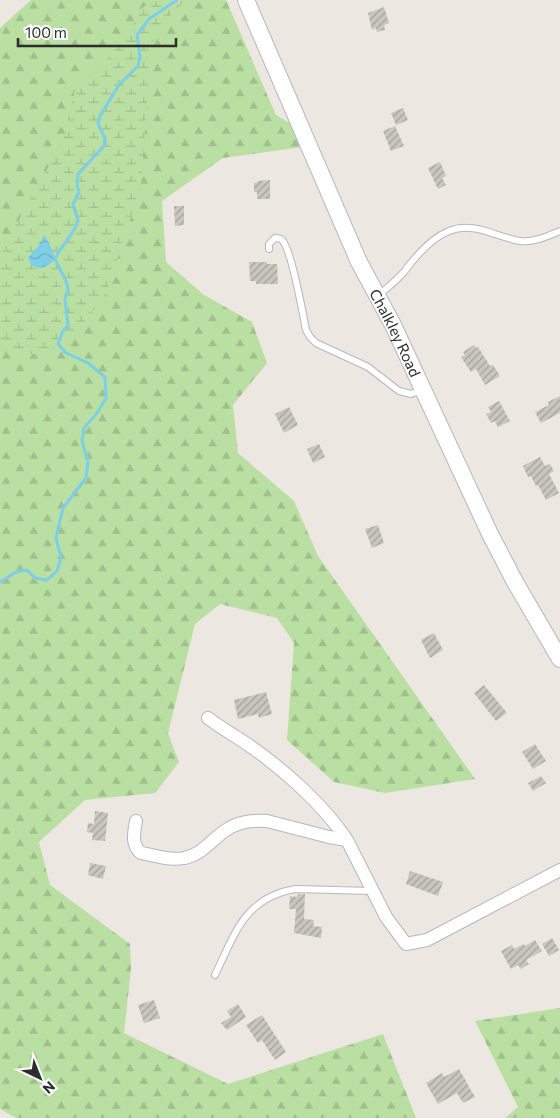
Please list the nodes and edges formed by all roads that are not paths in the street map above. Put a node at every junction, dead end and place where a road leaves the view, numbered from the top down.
1 (246, 0) edge
2 (560, 231) edge
3 (269, 249) dead end
4 (378, 296) junction
5 (423, 390) junction
6 (560, 659) edge
7 (208, 718) dead end
8 (136, 821) dead end
9 (347, 840) junction
10 (560, 870) edge
11 (373, 890) junction
12 (215, 975) dead end

1 - 4 street, Chalkley Road
2 - 4 lane
3 - 5 lane
4 - 5 street, Chalkley Road
5 - 6 street, Chalkley Road
7 - 9 street
8 - 9 street
9 - 11 street
10 - 11 street
11 - 12 lane

